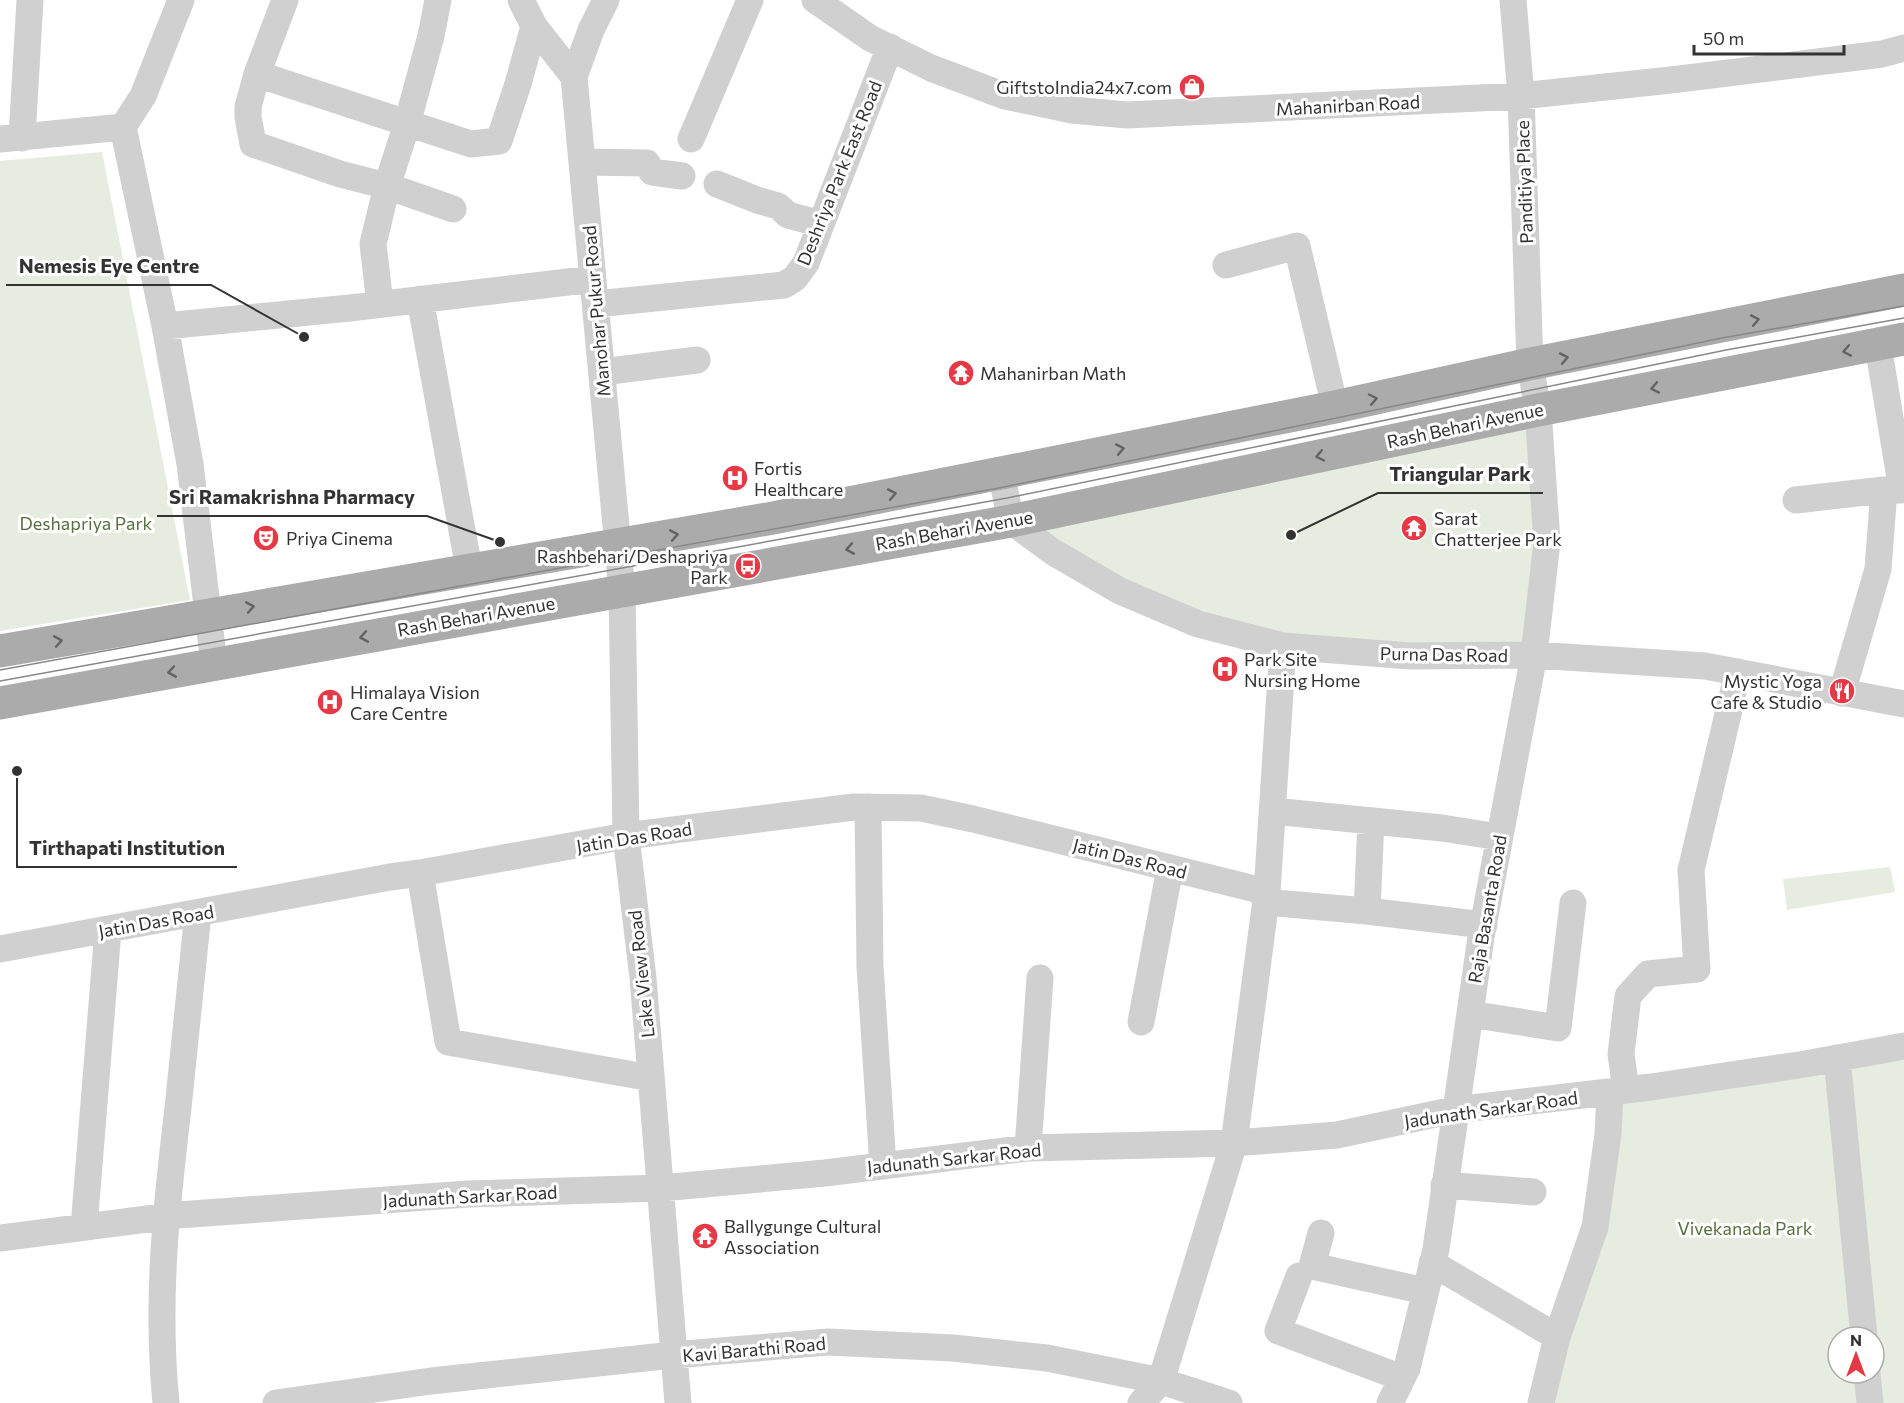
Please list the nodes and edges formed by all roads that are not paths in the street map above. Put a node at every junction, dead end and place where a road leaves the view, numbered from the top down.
1 (30, 0) edge
2 (181, 0) edge
3 (285, 0) edge
4 (438, 0) edge
5 (521, 0) edge
6 (606, 0) edge
7 (750, 0) edge
8 (815, 0) edge
9 (1513, 0) edge
10 (534, 26) junction
11 (890, 48) junction
12 (1904, 48) edge
13 (257, 74) junction
14 (574, 77) junction
15 (1521, 96) junction
16 (407, 124) junction
17 (123, 127) junction
18 (11, 139) edge
19 (691, 139) dead end
20 (582, 162) junction
21 (682, 176) dead end
22 (717, 184) dead end
23 (387, 186) junction
24 (453, 209) dead end
25 (821, 224) junction
26 (1226, 265) dead end
27 (1904, 290) edge
28 (595, 291) junction
29 (420, 299) junction
30 (380, 304) junction
31 (165, 326) junction
32 (1891, 342) edge
33 (697, 360) dead end
34 (1530, 364) junction
35 (602, 372) junction
36 (1335, 407) junction
37 (1538, 410) junction
38 (1001, 472) junction
39 (1897, 490) edge
40 (1796, 500) dead end
41 (1011, 521) junction
42 (616, 545) junction
43 (469, 569) junction
44 (622, 590) junction
45 (208, 614) junction
46 (1283, 646) junction
47 (0, 651) edge
48 (1533, 656) junction
49 (214, 664) junction
50 (1738, 672) junction
51 (1842, 693) junction
52 (0, 703) edge
53 (1904, 704) edge
54 (868, 807) junction
55 (1273, 811) junction
56 (1371, 821) junction
57 (626, 836) junction
58 (1499, 837) junction
59 (1170, 868) junction
60 (420, 873) junction
61 (1266, 897) junction
62 (1573, 903) dead end
63 (1367, 911) junction
64 (198, 913) junction
65 (1484, 925) junction
66 (108, 930) junction
67 (0, 949) edge
68 (1040, 978) dead end
69 (1470, 1014) junction
70 (1141, 1022) dead end
71 (1904, 1046) edge
72 (1837, 1058) junction
73 (651, 1078) junction
74 (1618, 1091) junction
75 (1454, 1110) junction
76 (1234, 1143) junction
77 (1028, 1148) junction
78 (883, 1166) junction
79 (1444, 1185) junction
80 (661, 1188) junction
81 (1533, 1192) dead end
82 (165, 1217) junction
83 (84, 1227) junction
84 (1321, 1233) dead end
85 (0, 1238) edge
86 (1432, 1263) junction
87 (1299, 1276) dead end
88 (1425, 1291) junction
89 (1863, 1325) edge
90 (1557, 1337) junction
91 (673, 1355) junction
92 (1402, 1378) junction
93 (1161, 1381) junction
94 (1868, 1385) edge
95 (166, 1403) edge
96 (276, 1403) edge
97 (678, 1403) edge
98 (1141, 1403) edge
99 (1229, 1403) edge
100 (1390, 1403) edge
101 (1542, 1403) edge
102 (1870, 1403) edge

1 - 18 street
2 - 17 street
3 - 13 street
4 - 16 street
5 - 10 street
6 - 14 street
7 - 19 street
8 - 11 street, Mahanirban Road
9 - 15 street, Panditiya Place
10 - 14 street
10 - 16 street
11 - 15 street, Mahanirban Road
11 - 25 street, Deshriya Park East Road
12 - 15 street, Mahanirban Road
13 - 16 street
13 - 23 street
14 - 20 street, Manohar Pukur Road
15 - 34 street, Panditiya Place
16 - 23 street
17 - 18 street
17 - 31 street
20 - 21 street
20 - 28 street, Manohar Pukur Road
22 - 25 street
23 - 24 street
23 - 30 street
25 - 28 street, Deshriya Park East Road
26 - 36 street
34 -> 27 main road
28 - 29 street, Deshriya Park East Road
28 - 35 street, Manohar Pukur Road
29 - 30 street, Deshriya Park East Road
29 - 43 street
30 - 31 street, Deshriya Park East Road
31 - 45 street
32 -> 37 main road, Rash Behari Avenue
32 - 39 street
33 - 35 street
36 -> 34 main road
34 - 37 street, Panditiya Place
35 - 42 street, Manohar Pukur Road
38 -> 36 main road
37 -> 41 main road, Rash Behari Avenue
37 - 48 street, Raja Basanta Road
38 - 41 street
42 -> 38 main road
39 - 40 street
39 - 51 street
41 -> 44 main road, Rash Behari Avenue
41 - 46 street, Purna Das Road
42 - 43 main road
42 - 44 street, Lake View Road
45 -> 43 main road
44 -> 49 main road, Rash Behari Avenue
44 - 57 street, Lake View Road
47 -> 45 main road
45 - 49 street
46 - 48 street, Purna Das Road
46 - 55 street
48 - 50 street, Purna Das Road
48 - 58 street, Raja Basanta Road
49 -> 52 main road, Rash Behari Avenue
50 - 51 street, Purna Das Road
50 - 74 street
51 - 53 street, Purna Das Road
54 - 57 street, Jatin Das Road
54 - 59 street, Jatin Das Road
54 - 78 street
55 - 56 street
55 - 61 street
56 - 58 street
56 - 63 street
57 - 60 street, Jatin Das Road
57 - 73 street, Lake View Road
58 - 65 street, Raja Basanta Road
59 - 61 street, Jatin Das Road
59 - 70 street
60 - 64 street, Jatin Das Road
60 - 73 street
61 - 63 street, Jatin Das Road
61 - 76 street
62 - 69 street
63 - 65 street, Jatin Das Road
64 - 66 street, Jatin Das Road
64 - 82 street
65 - 69 street, Raja Basanta Road
66 - 67 street, Jatin Das Road
66 - 83 street
68 - 77 street
69 - 75 street, Raja Basanta Road
71 - 72 street, Jadunath Sarkar Road
72 - 74 street, Jadunath Sarkar Road
72 - 89 street
73 - 80 street, Lake View Road
74 - 75 street, Jadunath Sarkar Road
74 - 90 street
75 - 76 street, Jadunath Sarkar Road
75 - 79 street, Raja Basanta Road
76 - 77 street, Jadunath Sarkar Road
76 - 93 street
77 - 78 street, Jadunath Sarkar Road
78 - 80 street, Jadunath Sarkar Road
79 - 81 street
79 - 86 street, Raja Basanta Road
80 - 82 street, Jadunath Sarkar Road
80 - 91 street, Lake View Road
82 - 83 street, Jadunath Sarkar Road
82 - 95 street
83 - 85 street, Jadunath Sarkar Road
84 - 88 street
86 - 88 street, Raja Basanta Road
86 - 90 street
87 - 92 street
88 - 92 street, Raja Basanta Road
90 - 101 street
91 - 93 street, Kavi Barathi Road
91 - 96 street, Kavi Barathi Road
91 - 97 street, Lake View Road
92 - 100 street, Raja Basanta Road
93 - 98 street
93 - 99 street, Kavi Barathi Road
94 - 102 street

